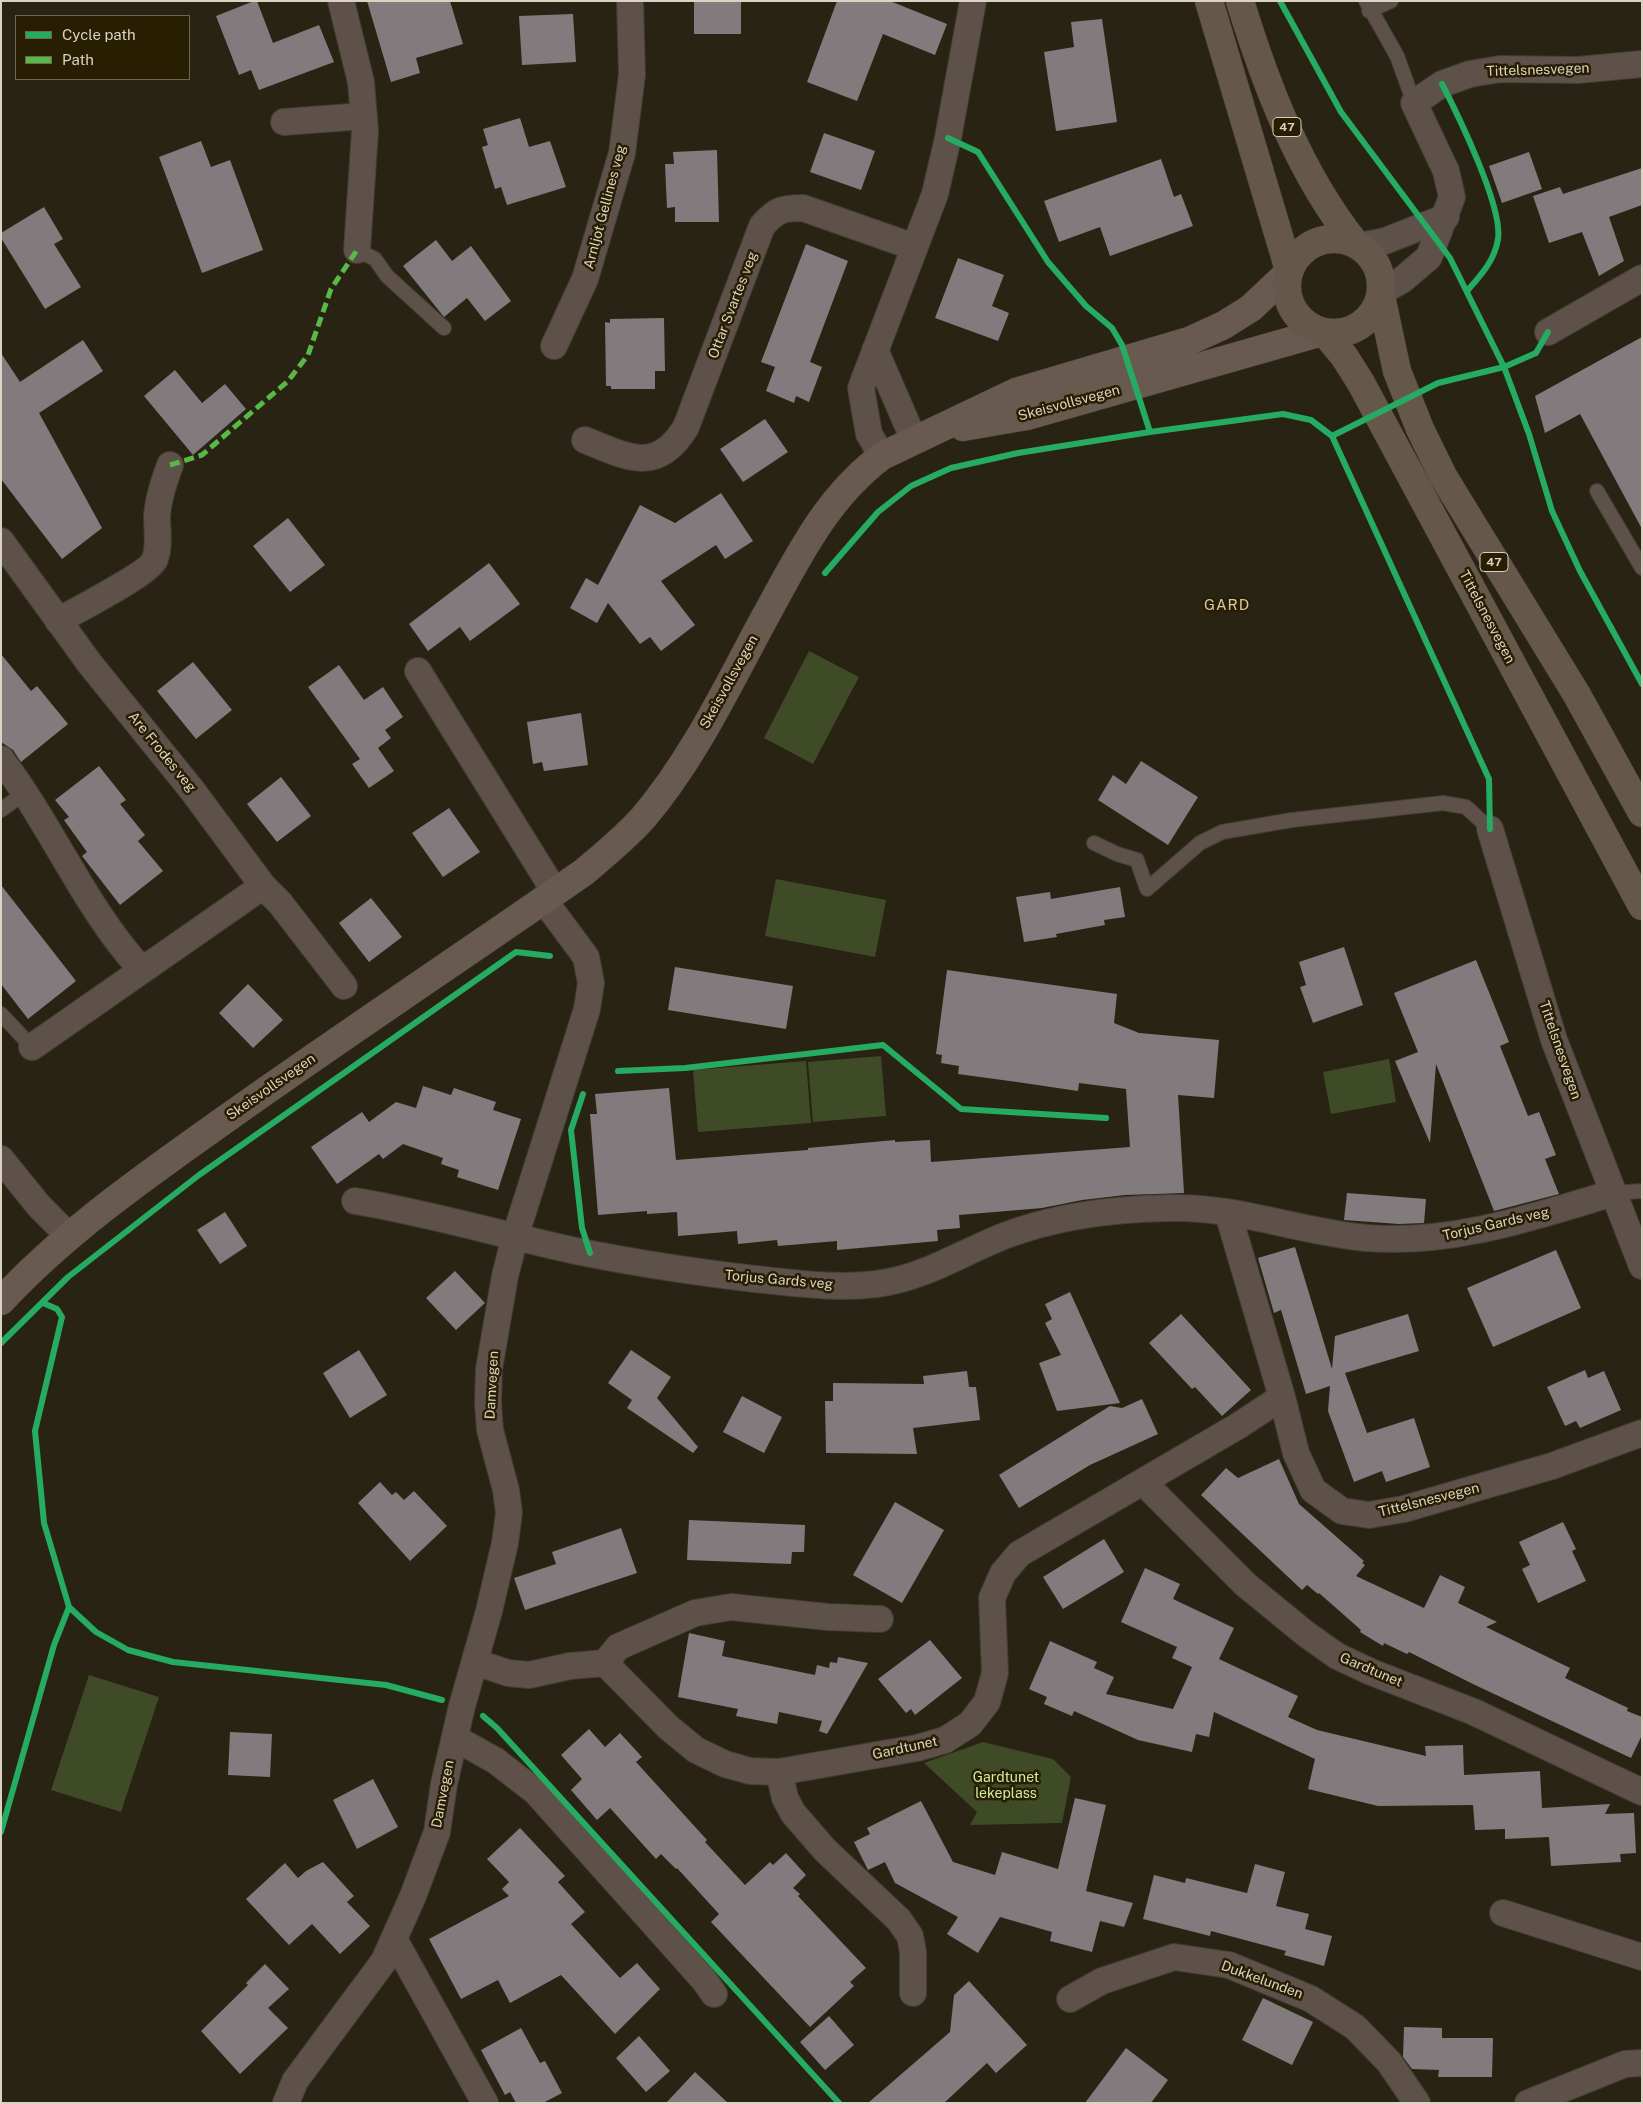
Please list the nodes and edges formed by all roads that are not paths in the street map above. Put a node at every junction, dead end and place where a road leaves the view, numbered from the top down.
1 (341, 1) edge
2 (630, 1) edge
3 (973, 1) edge
4 (1209, 1) edge
5 (1240, 1) edge
6 (1391, 1) edge
7 (1367, 6) edge
8 (1642, 64) edge
9 (1414, 103) junction
10 (364, 116) junction
11 (284, 122) dead end
12 (1446, 217) junction
13 (1358, 244) junction
14 (914, 247) junction
15 (357, 250) joint
16 (1288, 272) junction
17 (1642, 278) edge
18 (1381, 294) junction
19 (444, 328) dead end
20 (1323, 332) junction
21 (1548, 332) dead end
22 (554, 346) dead end
23 (875, 350) junction
24 (922, 436) junction
25 (584, 440) dead end
26 (882, 456) junction
27 (170, 465) dead end
28 (1597, 490) dead end
29 (1, 541) edge
30 (1642, 568) edge
31 (58, 620) junction
32 (418, 671) dead end
33 (1, 759) edge
34 (26, 792) junction
35 (1, 810) edge
36 (1642, 813) edge
37 (1490, 829) joint
38 (1094, 843) dead end
39 (263, 886) junction
40 (549, 896) junction
41 (1642, 906) edge
42 (141, 969) junction
43 (344, 986) dead end
44 (1, 1014) edge
45 (32, 1047) joint
46 (1, 1159) edge
47 (1642, 1191) edge
48 (1613, 1193) junction
49 (355, 1201) dead end
50 (1228, 1214) junction
51 (68, 1235) junction
52 (515, 1237) junction
53 (1642, 1266) edge
54 (1, 1301) edge
55 (1282, 1397) junction
56 (1642, 1433) edge
57 (1143, 1482) junction
58 (880, 1619) dead end
59 (475, 1662) junction
60 (605, 1663) junction
61 (455, 1738) junction
62 (779, 1772) junction
63 (1642, 1792) edge
64 (1503, 1913) dead end
65 (394, 1939) junction
66 (1642, 1958) edge
67 (913, 1993) dead end
68 (714, 1994) dead end
69 (1070, 1999) dead end
70 (1642, 2063) edge
71 (286, 2103) edge
72 (486, 2103) edge
73 (1417, 2103) edge
74 (1528, 2103) edge

1 - 10 street
2 - 22 street, Arnljot Gellines veg
3 - 14 street
4 - 16 main road, 47
5 - 13 main road, 47
6 - 7 lane
7 - 9 lane
8 - 9 street, Tittelsnesvegen
9 - 12 street
10 - 11 street
10 - 15 street
12 - 13 street
12 - 18 street
13 - 16 main road
13 - 18 main road, 47
14 - 23 street
14 - 25 street, Ottar Svartes veg
15 - 19 lane
16 - 20 main road, 47
16 - 24 main road, Skeisvollsvegen
17 - 21 street
18 - 20 main road
18 - 36 main road, 47
20 - 24 main road, Skeisvollsvegen
20 - 41 main road, Tittelsnesvegen / 47
23 - 24 street
23 - 26 street
24 - 26 main road, Skeisvollsvegen
26 - 40 main road, Skeisvollsvegen
27 - 31 street
28 - 30 lane
29 - 31 street, Are Frodes veg
31 - 39 street, Are Frodes veg
32 - 40 street
33 - 34 street
34 - 35 lane
34 - 42 street
37 - 38 lane
37 - 48 street, Tittelsnesvegen
39 - 42 street
39 - 43 street, Are Frodes veg
40 - 51 main road, Skeisvollsvegen
40 - 52 street, Damvegen
42 - 45 street
44 - 45 lane
46 - 51 street
47 - 48 lane
48 - 50 street, Torjus Gards veg
48 - 53 street, Tittelsnesvegen
49 - 52 street, Torjus Gards veg
50 - 52 street, Torjus Gards veg
50 - 55 street
51 - 54 main road, Skeisvollsvegen
52 - 59 street, Damvegen
55 - 56 street, Tittelsnesvegen
55 - 57 street, Gardtunet
57 - 62 street, Gardtunet
57 - 63 street, Gardtunet
58 - 60 street
59 - 60 street
59 - 61 street, Damvegen
60 - 62 street, Gardtunet
61 - 65 street, Damvegen
61 - 68 street
62 - 67 street
64 - 66 street
65 - 71 street, Damvegen
65 - 72 street
69 - 73 street, Dukkelunden
70 - 74 street

